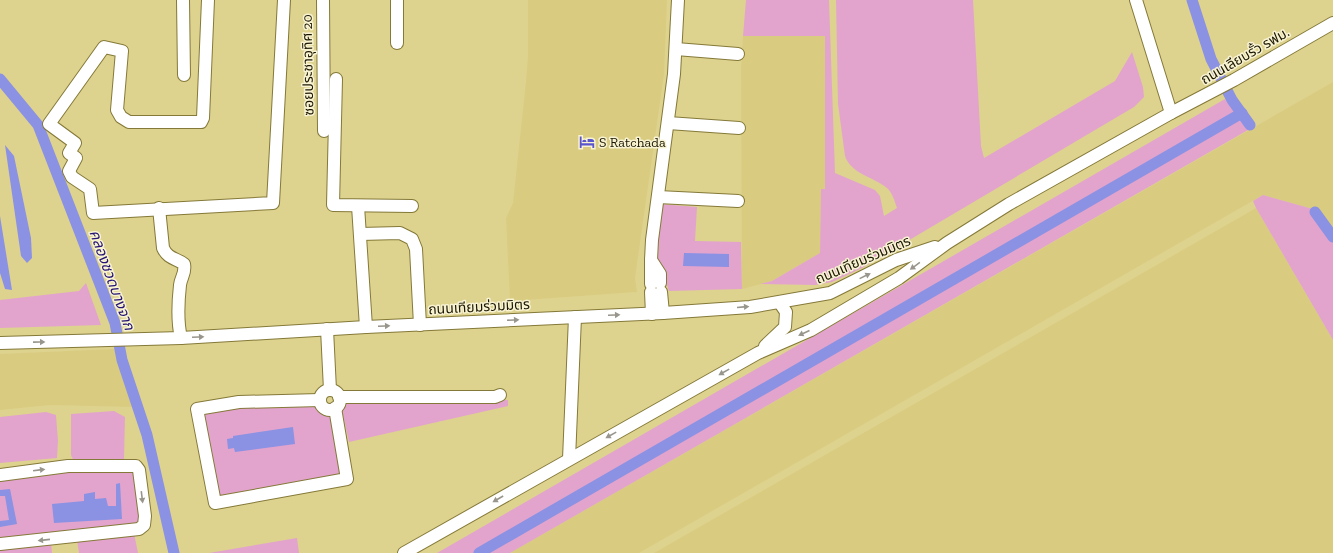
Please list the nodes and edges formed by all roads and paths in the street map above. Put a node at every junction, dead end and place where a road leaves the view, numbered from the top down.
1 (183, 0) edge
2 (208, 0) edge
3 (284, 0) edge
4 (323, 0) edge
5 (397, 0) edge
6 (678, 0) edge
7 (1136, 0) edge
8 (1333, 23) edge
9 (397, 43) dead end
10 (676, 50) junction
11 (738, 54) dead end
12 (184, 74) dead end
13 (336, 79) dead end
14 (1171, 113) junction
15 (668, 122) junction
16 (739, 128) dead end
17 (324, 131) dead end
18 (658, 197) junction
19 (738, 201) dead end
20 (358, 206) junction
21 (412, 206) dead end
22 (159, 208) junction
23 (360, 234) junction
24 (947, 243) junction
25 (780, 303) junction
26 (658, 314) junction
27 (575, 317) junction
28 (420, 324) junction
29 (366, 327) junction
30 (327, 329) junction
31 (181, 338) junction
32 (0, 343) edge
33 (758, 353) junction
34 (334, 393) junction
35 (500, 395) dead end
36 (320, 400) junction
37 (335, 408) junction
38 (569, 459) junction
39 (0, 474) edge
40 (0, 544) edge
41 (404, 553) edge

1 - 12 street
2 - 22 street
3 - 22 street
4 - 17 street, ซอยประชาอุทิศ 20
5 - 9 street
6 - 10 street
7 - 14 street
8 - 14 street, ถนนเลียบรั้ว รฟม.
10 - 11 street
10 - 15 street
13 - 20 street
14 - 24 street, ถนนเทียมร่วมมิตร
15 - 16 street
15 - 18 street
18 - 19 street
18 - 26 street
20 - 21 street
20 - 23 street
22 - 31 street
23 - 28 street
23 - 29 street
25 -> 24 street, ถนนเทียมร่วมมิตร
24 -> 33 street, ถนนเทียมร่วมมิตร
26 -> 25 street, ถนนเทียมร่วมมิตร
25 - 33 street
27 -> 26 street, ถนนเทียมร่วมมิตร
28 -> 27 street, ถนนเทียมร่วมมิตร
27 - 38 street
29 -> 28 street, ถนนเทียมร่วมมิตร
29 - 30 street, ถนนเทียมร่วมมิตร
31 -> 30 street, ถนนเทียมร่วมมิตร
30 - 34 street
32 -> 31 street, ถนนเทียมร่วมมิตร
33 -> 38 street, ถนนเทียมร่วมมิตร
34 - 35 street
34 - 36 street
34 - 37 street
36 - 37 street
36 - 37 street
38 -> 41 street, ถนนเทียมร่วมมิตร
39 -> 40 street

